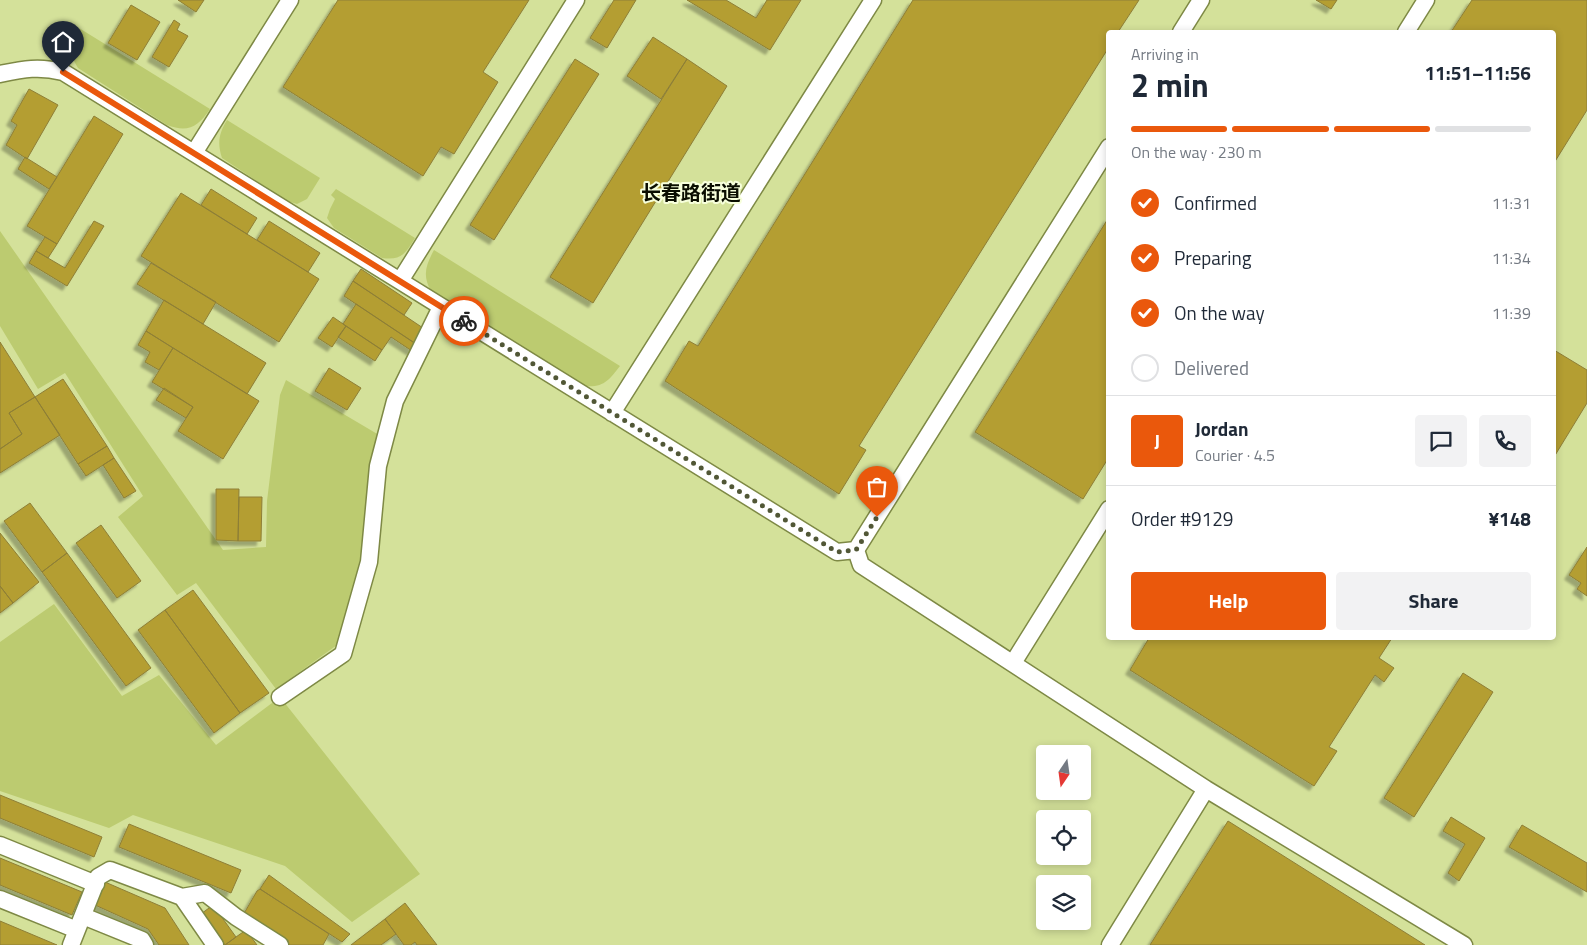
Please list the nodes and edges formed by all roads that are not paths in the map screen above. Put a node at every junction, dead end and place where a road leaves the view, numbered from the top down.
1 (290, 0) edge
2 (576, 0) edge
3 (872, 0) edge
4 (1201, 0) edge
5 (1426, 0) edge
6 (1182, 30) edge
7 (1407, 30) edge
8 (0, 74) edge
9 (1106, 153) edge
10 (194, 154) junction
11 (400, 281) junction
12 (442, 307) junction
13 (612, 413) junction
14 (1106, 514) edge
15 (856, 550) junction
16 (1013, 663) junction
17 (280, 697) dead end
18 (1206, 789) junction
19 (0, 845) edge
20 (96, 884) junction
21 (182, 897) junction
22 (0, 899) edge
23 (77, 930) edge
24 (145, 945) edge
25 (215, 945) edge
26 (280, 945) edge
27 (1110, 945) edge
28 (1464, 945) edge

1 - 10 lane
2 - 11 lane
3 - 13 lane
4 - 6 lane
5 - 7 lane
8 - 10 lane
9 - 15 lane
10 - 11 lane
11 - 12 lane
12 - 13 lane
12 - 17 lane
13 - 15 lane
14 - 16 lane
15 - 16 lane
16 - 18 lane
18 - 27 lane
18 - 28 lane
19 - 20 lane
20 - 21 lane
20 - 23 lane
21 - 25 lane
21 - 26 lane
22 - 23 lane
23 - 24 lane

